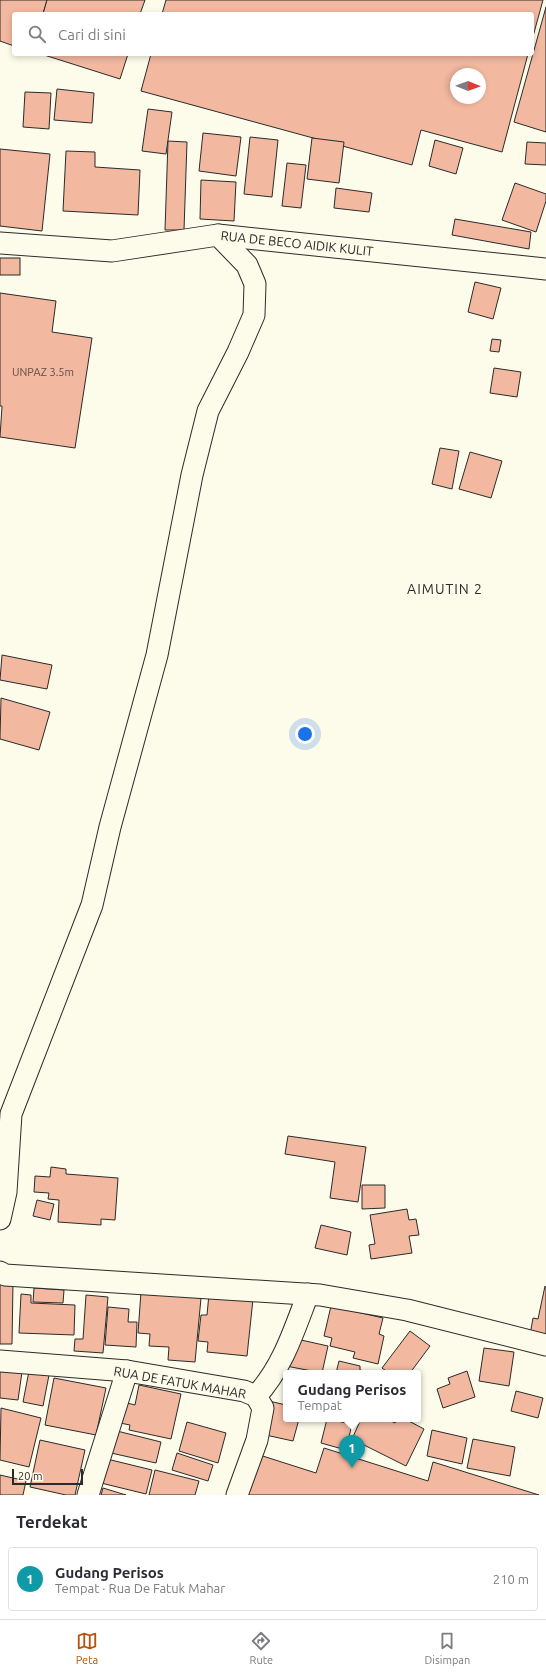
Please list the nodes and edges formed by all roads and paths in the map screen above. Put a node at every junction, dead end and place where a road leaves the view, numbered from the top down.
1 (218, 235) junction
2 (0, 243) edge
3 (546, 269) edge
4 (0, 1219) edge
5 (0, 1272) edge
6 (308, 1294) junction
7 (546, 1344) edge
8 (0, 1361) edge
9 (127, 1371) junction
10 (256, 1396) junction
11 (88, 1495) edge
12 (238, 1495) edge

1 - 2 street, RUA DE BECO AIDIK KULIT
1 - 3 street, RUA DE BECO AIDIK KULIT
1 - 4 street
5 - 6 street
6 - 7 street
6 - 10 street
8 - 9 street, RUA DE FATUK MAHAR
9 - 10 street, RUA DE FATUK MAHAR
9 - 11 street
10 - 12 street, RUA DE FATUK MAHAR

